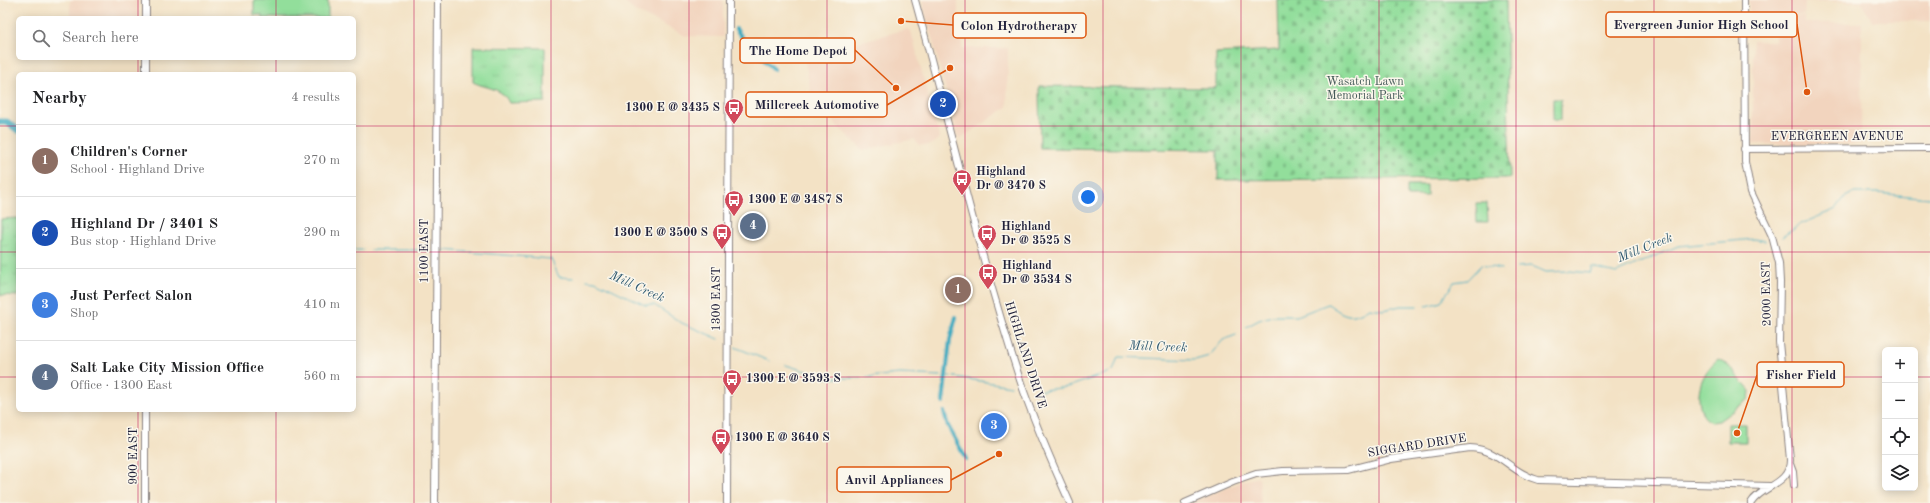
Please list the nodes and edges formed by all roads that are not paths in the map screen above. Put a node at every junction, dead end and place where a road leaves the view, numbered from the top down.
1 (146, 0) edge
2 (438, 0) edge
3 (729, 0) edge
4 (915, 0) edge
5 (1744, 0) edge
6 (146, 16) edge
7 (146, 60) edge
8 (146, 72) edge
9 (1930, 148) edge
10 (1744, 149) junction
11 (145, 412) edge
12 (1790, 464) junction
13 (1794, 485) dead end
14 (1770, 486) junction
15 (144, 503) edge
16 (435, 503) edge
17 (727, 503) edge
18 (1070, 503) edge
19 (1185, 503) edge
20 (1751, 503) edge

1 - 6 street
2 - 16 street, 1100 EAST
3 - 17 street, 1300 EAST
4 - 18 street, HIGHLAND DRIVE
5 - 10 street, 2000 EAST
7 - 8 street
9 - 10 street, EVERGREEN AVENUE
10 - 12 street, 2000 EAST
11 - 15 street, 900 EAST
12 - 13 street, 2000 EAST
12 - 14 street
14 - 19 street, SIGGARD DRIVE
14 - 20 street

